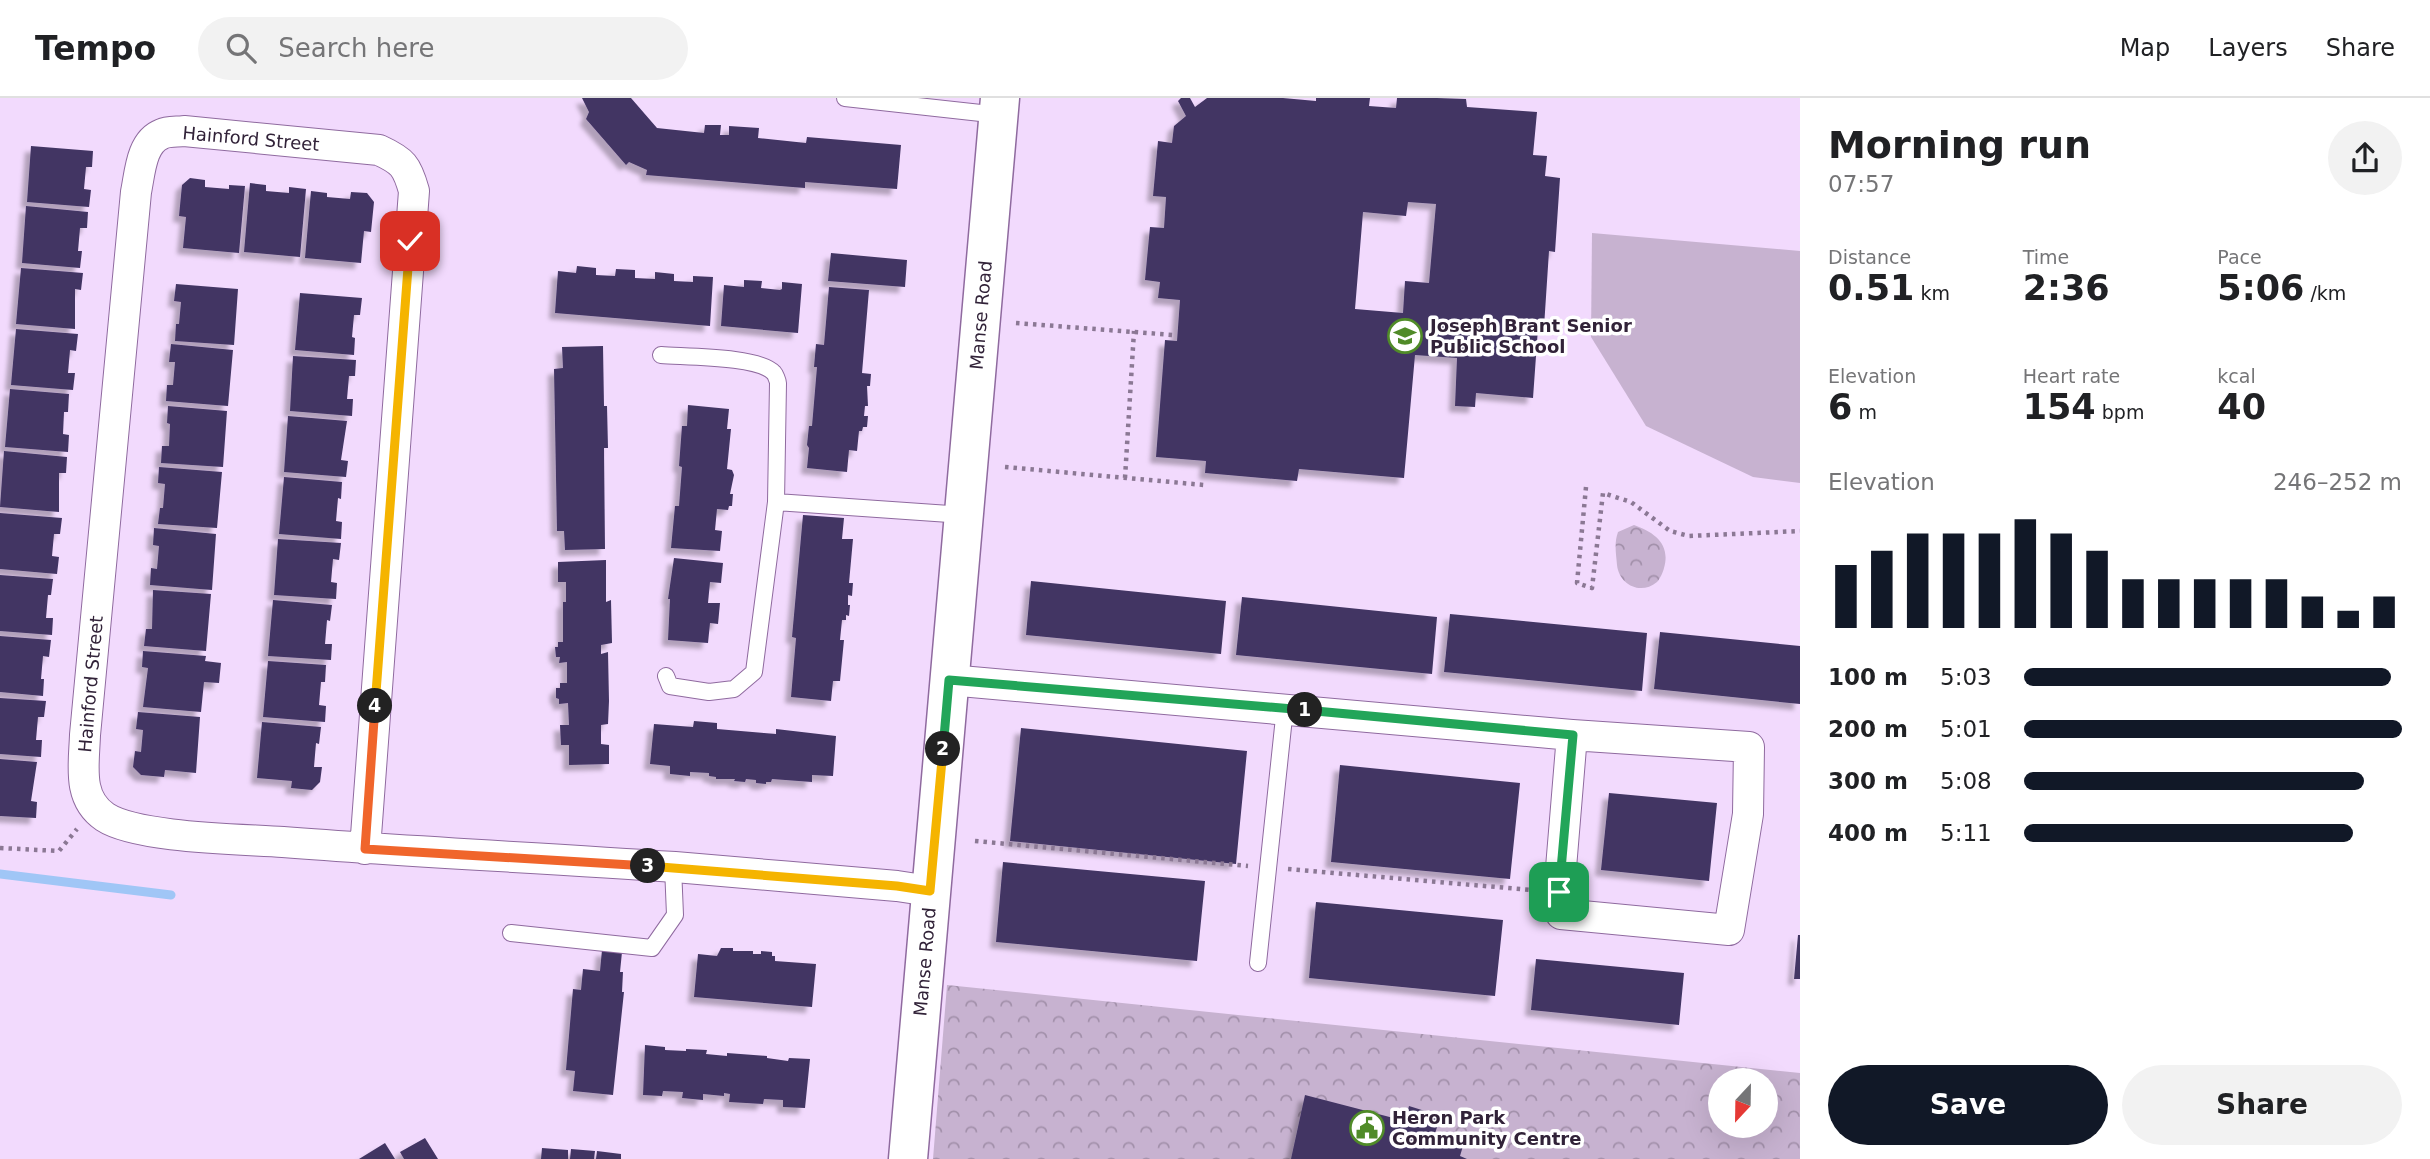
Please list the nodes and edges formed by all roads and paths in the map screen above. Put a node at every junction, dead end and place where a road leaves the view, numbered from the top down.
1 (845, 98) edge
2 (999, 107) edge
3 (1016, 323) dead end
4 (1134, 331) junction
5 (1173, 335) dead end
6 (661, 355) dead end
7 (1006, 467) dead end
8 (1125, 478) junction
9 (1204, 485) dead end
10 (1586, 487) dead end
11 (776, 502) junction
12 (964, 515) junction
13 (1800, 531) edge
14 (666, 676) dead end
15 (949, 680) junction
16 (1284, 708) junction
17 (1573, 735) junction
18 (94, 808) junction
19 (0, 848) edge
20 (365, 849) junction
21 (673, 867) junction
22 (930, 891) junction
23 (511, 933) dead end
24 (1258, 963) dead end
25 (908, 1159) edge

1 - 2 lane, Manse Road
2 - 12 street, Manse Road
3 - 4 path
4 - 5 path
4 - 8 path
6 - 11 lane
7 - 8 path
8 - 9 path
10 - 13 path
11 - 12 lane
11 - 14 lane
12 - 15 street, Manse Road
15 - 16 street
15 - 22 street, Manse Road
16 - 17 street
16 - 24 lane
17 - 17 street
18 - 19 path
18 - 20 street
18 - 20 street, Hainford Street
20 - 21 street
21 - 22 street
21 - 23 lane
22 - 25 street, Manse Road

